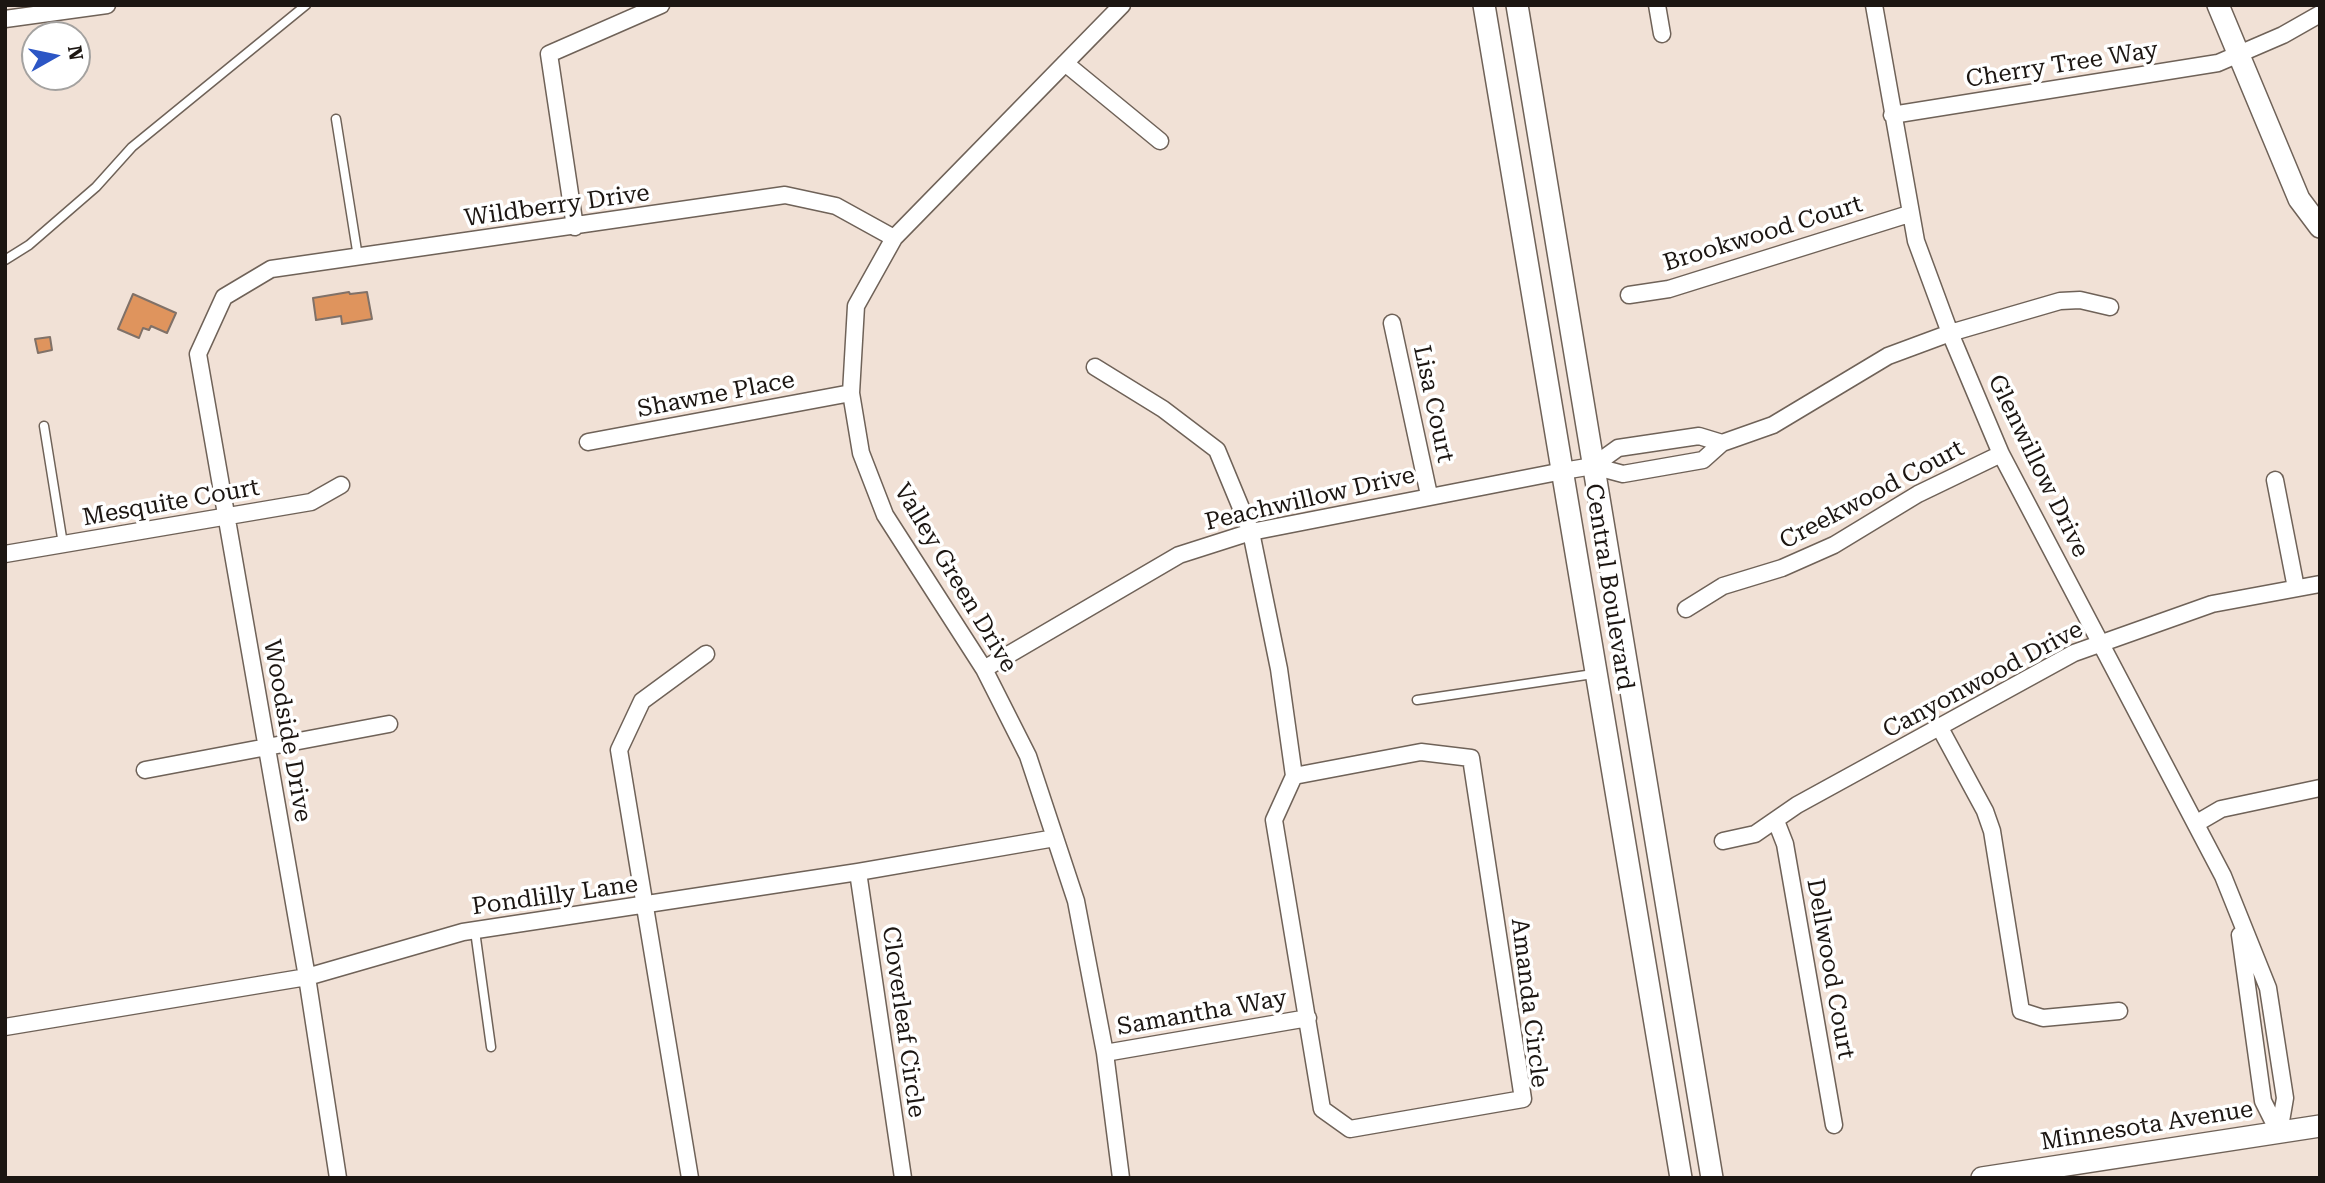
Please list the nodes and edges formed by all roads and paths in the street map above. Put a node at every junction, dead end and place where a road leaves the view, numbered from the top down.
1 (107, 5) edge
2 (306, 5) edge
3 (661, 5) edge
4 (1122, 5) edge
5 (1485, 5) edge
6 (1517, 5) edge
7 (1657, 5) edge
8 (1874, 5) edge
9 (2218, 5) edge
10 (82, 7) edge
11 (2320, 14) edge
12 (5, 19) edge
13 (1662, 34) dead end
14 (2238, 54) junction
15 (1065, 63) junction
16 (1892, 116) junction
17 (336, 119) dead end
18 (1160, 141) dead end
19 (1909, 214) junction
20 (575, 227) junction
21 (2320, 228) edge
22 (894, 238) junction
23 (358, 257) junction
24 (5, 260) edge
25 (1629, 295) dead end
26 (225, 297) joint
27 (2110, 307) dead end
28 (1392, 323) dead end
29 (1950, 333) junction
30 (1095, 367) dead end
31 (851, 393) junction
32 (44, 426) dead end
33 (588, 442) dead end
34 (1722, 443) junction
35 (2001, 453) junction
36 (1592, 467) junction
37 (1563, 471) junction
38 (2275, 480) dead end
39 (341, 485) dead end
40 (1429, 495) junction
41 (227, 517) junction
42 (1251, 532) junction
43 (63, 545) junction
44 (5, 554) edge
45 (2320, 584) edge
46 (2296, 588) junction
47 (1686, 609) dead end
48 (2102, 643) junction
49 (706, 654) dead end
50 (984, 668) junction
51 (1596, 674) junction
52 (1417, 700) dead end
53 (389, 724) dead end
54 (1940, 728) junction
55 (266, 747) junction
56 (145, 770) dead end
57 (1294, 776) junction
58 (2320, 789) edge
59 (1776, 821) junction
60 (2197, 823) junction
61 (1055, 838) junction
62 (1723, 841) dead end
63 (858, 872) junction
64 (646, 905) junction
65 (475, 931) junction
66 (307, 976) junction
67 (2119, 1011) dead end
68 (1308, 1018) junction
69 (5, 1027) edge
70 (491, 1047) dead end
71 (1105, 1053) junction
72 (1834, 1125) dead end
73 (2320, 1126) edge
74 (2279, 1133) junction
75 (338, 1178) edge
76 (690, 1178) edge
77 (904, 1178) edge
78 (1121, 1178) edge
79 (1681, 1178) edge
80 (1712, 1178) edge
81 (1982, 1178) edge

1 - 10 street
2 - 24 lane
3 - 20 street
4 - 15 street, Valley Green Drive
5 - 37 street, Central Boulevard
6 - 36 street, Central Boulevard
7 - 13 street
8 - 16 street, Glenwillow Drive
9 - 14 street
10 - 12 street
11 - 14 street, Cherry Tree Way
14 - 16 street, Cherry Tree Way
14 - 21 street
15 - 18 street
15 - 22 street, Valley Green Drive
16 - 19 street, Glenwillow Drive
17 - 23 lane
19 - 25 street, Brookwood Court
19 - 29 street, Glenwillow Drive
20 - 22 street, Wildberry Drive
20 - 23 street, Wildberry Drive
22 - 31 street, Valley Green Drive
23 - 26 street, Wildberry Drive
26 - 41 street, Woodside Drive
27 - 29 street, Peachwillow Drive
28 - 40 street, Lisa Court
29 - 34 street, Peachwillow Drive
29 - 35 street, Glenwillow Drive
30 - 42 street
31 - 33 street, Shawne Place
31 - 50 street, Valley Green Drive
32 - 43 lane
34 - 36 street, Peachwillow Drive
34 - 36 street, Peachwillow Drive
35 - 47 street, Creekwood Court
35 - 48 street, Glenwillow Drive
36 - 37 street, Peachwillow Drive
36 - 80 street, Central Boulevard
37 - 40 street, Peachwillow Drive
37 - 51 street, Central Boulevard
38 - 46 street
39 - 41 street, Mesquite Court
40 - 42 street, Peachwillow Drive
41 - 43 street, Mesquite Court
41 - 55 street, Woodside Drive
42 - 50 street, Peachwillow Drive
42 - 57 street
43 - 44 street, Mesquite Court
45 - 46 street, Canyonwood Drive
46 - 48 street, Canyonwood Drive
48 - 54 street, Canyonwood Drive
48 - 60 street, Glenwillow Drive
49 - 64 street
50 - 61 street, Valley Green Drive
51 - 52 lane
51 - 79 street, Central Boulevard
53 - 55 street
54 - 59 street, Canyonwood Drive
54 - 67 street
55 - 56 street
55 - 66 street, Woodside Drive
57 - 68 street, Amanda Circle
57 - 68 street, Amanda Circle
58 - 60 street
59 - 62 street, Canyonwood Drive
59 - 72 street, Dellwood Court
60 - 74 street, Glenwillow Drive
61 - 63 street, Pondlilly Lane
61 - 71 street, Valley Green Drive
63 - 64 street, Pondlilly Lane
63 - 77 street, Cloverleaf Circle
64 - 65 street, Pondlilly Lane
64 - 76 street
65 - 66 street, Pondlilly Lane
65 - 70 lane
66 - 69 street, Pondlilly Lane
66 - 75 street, Woodside Drive
68 - 71 street, Samantha Way
71 - 78 street, Valley Green Drive
73 - 74 street, Minnesota Avenue
74 - 81 street, Minnesota Avenue

